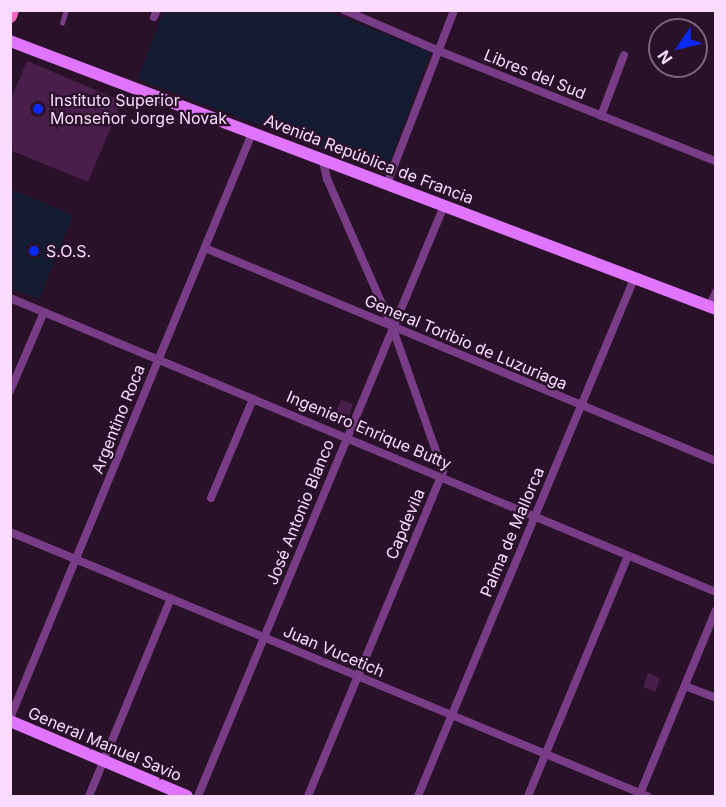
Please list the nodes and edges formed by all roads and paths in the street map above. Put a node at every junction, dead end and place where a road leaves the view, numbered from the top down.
1 (12, 10) edge
2 (66, 10) edge
3 (344, 10) edge
4 (454, 10) edge
5 (10, 16) edge
6 (62, 23) dead end
7 (10, 41) edge
8 (439, 51) junction
9 (624, 55) dead end
10 (600, 117) junction
11 (253, 132) junction
12 (322, 161) junction
13 (716, 161) edge
14 (387, 184) junction
15 (444, 206) junction
16 (205, 248) junction
17 (634, 279) junction
18 (716, 292) edge
19 (10, 298) edge
20 (712, 308) edge
21 (44, 312) junction
22 (393, 329) junction
23 (159, 360) junction
24 (10, 391) edge
25 (254, 399) junction
26 (581, 406) junction
27 (347, 438) junction
28 (716, 461) edge
29 (442, 477) junction
30 (211, 498) dead end
31 (535, 517) junction
32 (10, 532) edge
33 (628, 556) junction
34 (77, 559) junction
35 (716, 592) edge
36 (171, 598) junction
37 (716, 610) edge
38 (265, 638) junction
39 (358, 677) junction
40 (685, 686) junction
41 (716, 698) edge
42 (451, 716) junction
43 (10, 720) edge
44 (546, 755) junction
45 (103, 762) junction
46 (89, 796) edge
47 (187, 796) edge
48 (198, 796) edge
49 (308, 796) edge
50 (418, 796) edge
51 (528, 796) edge
52 (642, 796) edge

1 - 5 main road
2 - 6 lane
3 - 8 street, Libres del Sud
4 - 8 street
7 - 11 main road, Avenida República de Francia
8 - 10 street, Libres del Sud
8 - 14 street
9 - 10 street
10 - 13 street, Libres del Sud
11 - 12 main road, Avenida República de Francia
11 - 16 street, Argentino Roca
12 - 14 main road, Avenida República de Francia
12 - 22 street, Capdevila
14 - 15 main road, Avenida República de Francia
15 - 17 main road, Avenida República de Francia
15 - 22 street, José Antonio Blanco
16 - 22 street, General Toribio de Luzuriaga
16 - 23 street, Argentino Roca
17 - 20 main road, Avenida República de Francia
17 - 26 street, Palma de Mallorca
18 - 20 street
19 - 21 street, Ingeniero Enrique Butty
21 - 23 street, Ingeniero Enrique Butty
21 - 24 street
22 - 26 street, General Toribio de Luzuriaga
22 - 27 street, José Antonio Blanco
22 - 29 street, Capdevila
23 - 25 street, Ingeniero Enrique Butty
23 - 34 street, Argentino Roca
25 - 27 street, Ingeniero Enrique Butty
25 - 30 street
26 - 28 street, General Toribio de Luzuriaga
26 - 31 street, Palma de Mallorca
27 - 29 street, Ingeniero Enrique Butty
27 - 38 street, José Antonio Blanco
29 - 31 street, Ingeniero Enrique Butty
29 - 39 street, Capdevila
31 - 33 street, Ingeniero Enrique Butty
31 - 42 street, Palma de Mallorca
32 - 34 street, Juan Vucetich
33 - 35 street, Ingeniero Enrique Butty
33 - 44 street
34 - 36 street, Juan Vucetich
34 - 43 street, Argentino Roca
36 - 38 street, Juan Vucetich
36 - 45 street
37 - 40 street
38 - 39 street, Juan Vucetich
38 - 48 street, José Antonio Blanco
39 - 42 street, Juan Vucetich
39 - 49 street, Capdevila
40 - 41 street
40 - 52 street
42 - 44 street, Juan Vucetich
42 - 50 street, Palma de Mallorca
43 - 45 main road, General Manuel Savio
44 - 51 street
44 - 52 street, Juan Vucetich
45 - 46 street
45 - 47 main road, General Manuel Savio

